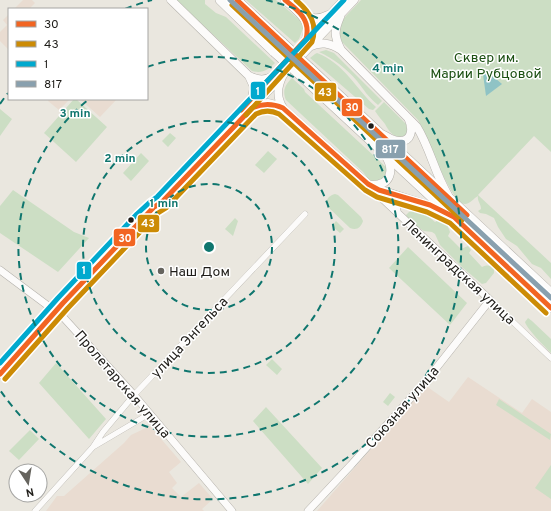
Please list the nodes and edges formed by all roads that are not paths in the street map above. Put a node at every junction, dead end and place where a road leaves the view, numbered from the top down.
1 (172, 0) edge
2 (220, 0) edge
3 (237, 0) edge
4 (285, 0) edge
5 (344, 0) edge
6 (354, 0) edge
7 (332, 13) junction
8 (341, 14) junction
9 (302, 15) junction
10 (306, 45) junction
11 (341, 50) junction
12 (283, 75) junction
13 (249, 76) junction
14 (273, 76) junction
15 (252, 104) junction
16 (283, 108) junction
17 (409, 119) junction
18 (377, 131) junction
19 (383, 151) junction
20 (368, 184) junction
21 (381, 190) junction
22 (405, 198) junction
23 (453, 202) junction
24 (305, 214) dead end
25 (398, 214) junction
26 (454, 217) junction
27 (0, 270) edge
28 (551, 293) edge
29 (490, 300) junction
30 (551, 308) edge
31 (56, 311) junction
32 (551, 358) edge
33 (0, 374) edge
34 (134, 395) junction
35 (149, 414) junction
36 (93, 447) junction
37 (35, 511) edge
38 (232, 511) edge
39 (308, 511) edge

1 - 13 main road
2 - 19 highway, bridge
3 - 18 highway, bridge
4 - 9 main road
5 - 7 main road
6 - 8 main road
7 - 9 main road
7 - 10 main road
8 - 10 main road
8 - 11 main road
9 - 10 main road
10 - 11 main road
10 - 12 main road
10 - 14 main road
11 - 17 main road
12 - 15 main road
12 - 16 main road
13 - 14 main road
13 - 15 main road
14 - 15 main road
15 - 16 main road
15 - 31 main road
16 - 20 main road
17 - 18 main road
17 - 23 main road
18 - 23 highway
19 - 21 main road
19 - 26 highway
20 - 21 street, Ленинградская улица
20 - 21 main road
21 - 22 main road
21 - 25 street, Ленинградская улица
22 - 25 street
22 - 26 main road
23 - 28 highway
24 - 34 street, улица Энгельса
25 - 29 street, Ленинградская улица
26 - 30 highway
27 - 31 street, Пролетарская улица
29 - 32 street, Ленинградская улица
29 - 39 street, Союзная улица
31 - 33 main road
31 - 34 street, Пролетарская улица
34 - 35 street, Пролетарская улица
34 - 36 street, улица Энгельса
35 - 36 street, улица Энгельса
35 - 38 street, Пролетарская улица
36 - 37 street, улица Энгельса

